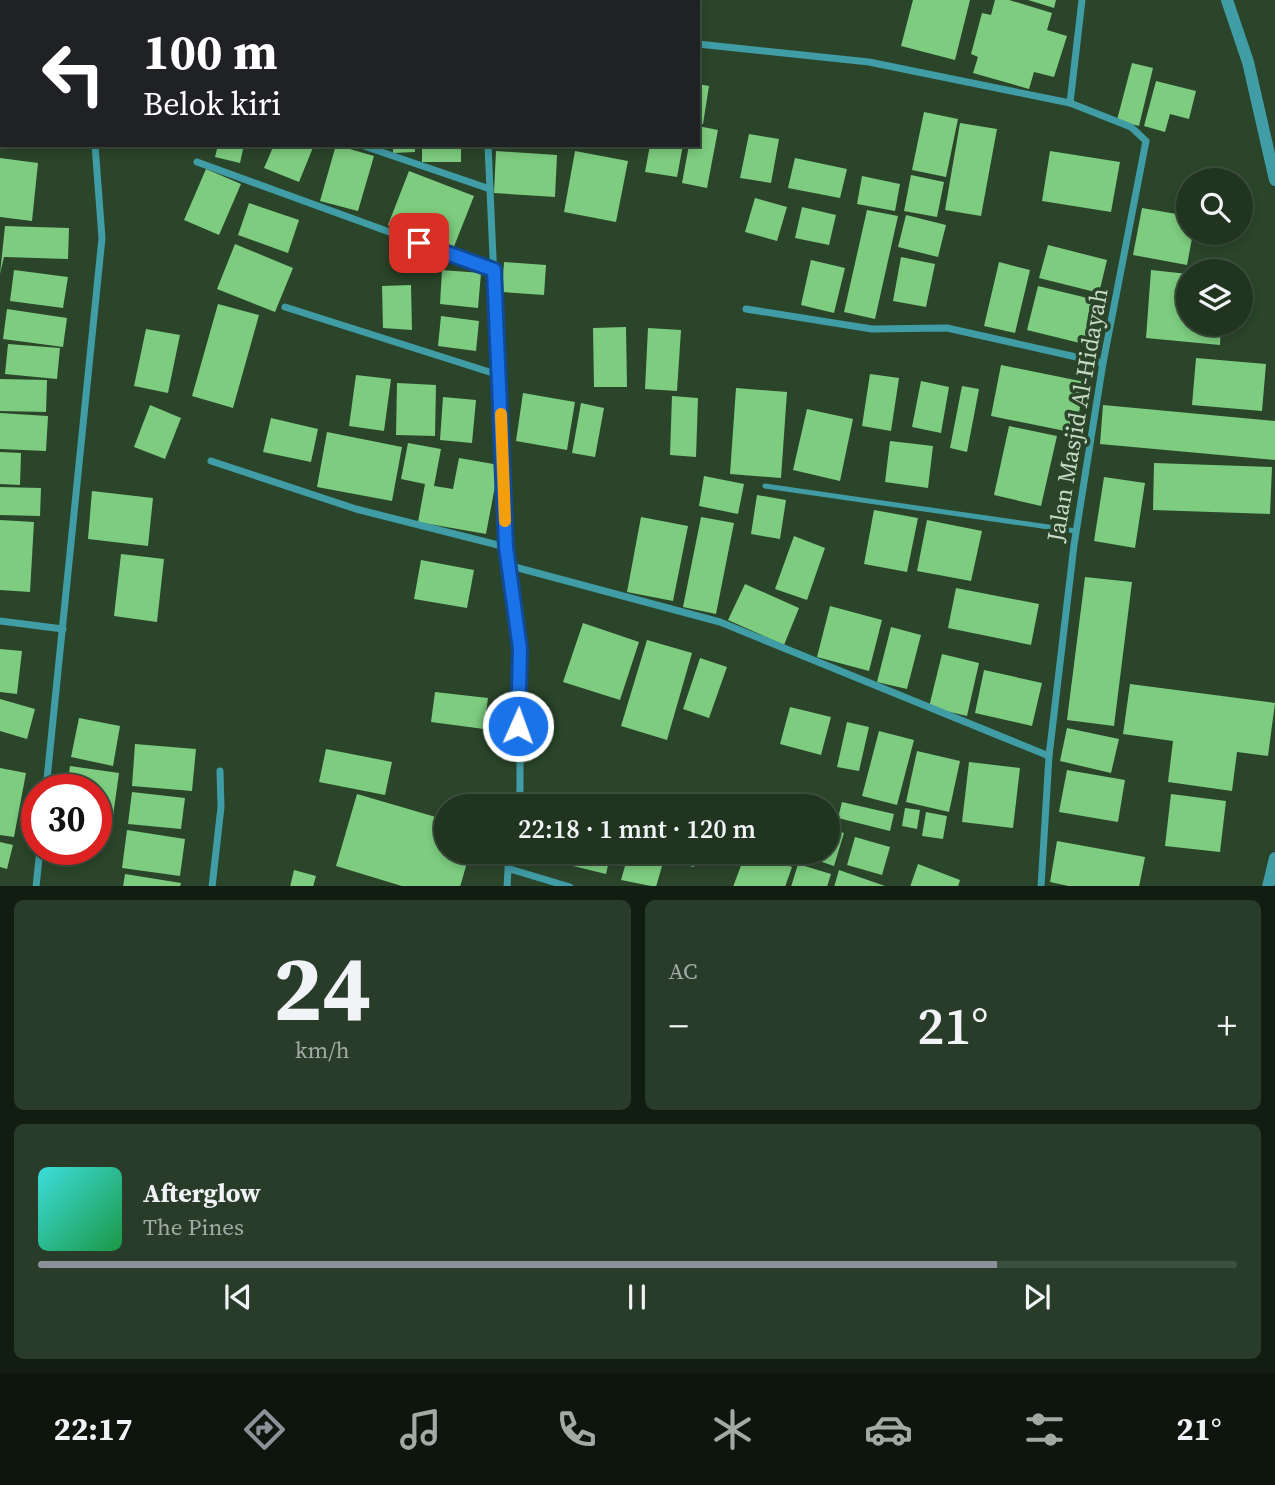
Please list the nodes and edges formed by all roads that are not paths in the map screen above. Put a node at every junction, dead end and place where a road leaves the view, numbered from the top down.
1 (1082, 0) edge
2 (1227, 0) edge
3 (700, 44) edge
4 (1070, 103) junction
5 (95, 147) edge
6 (366, 147) edge
7 (488, 147) edge
8 (197, 162) dead end
9 (1275, 180) edge
10 (490, 190) junction
11 (494, 270) junction
12 (285, 307) dead end
13 (746, 309) dead end
14 (1103, 363) junction
15 (499, 375) junction
16 (211, 461) dead end
17 (765, 486) dead end
18 (1076, 531) junction
19 (506, 547) junction
20 (511, 566) junction
21 (0, 621) edge
22 (63, 629) junction
23 (1049, 756) junction
24 (220, 771) dead end
25 (48, 774) edge
26 (519, 794) edge
27 (1275, 858) edge
28 (510, 864) edge
29 (38, 865) edge
30 (510, 869) junction
31 (36, 886) edge
32 (212, 886) edge
33 (507, 886) edge
34 (567, 886) edge
35 (1041, 886) edge
36 (1268, 886) edge

1 - 4 street
2 - 9 street
3 - 4 street
4 - 14 street, Jalan Masjid Al-Hidayah
5 - 22 street
6 - 10 street
7 - 10 street
8 - 11 street
10 - 11 street
11 - 15 street
12 - 15 street
13 - 14 street
14 - 18 street, Jalan Masjid Al-Hidayah
15 - 19 street
16 - 19 street
17 - 18 lane
18 - 23 street, Jalan Masjid Al-Hidayah
19 - 20 street
20 - 23 street
20 - 26 street
21 - 22 street
22 - 25 street
23 - 35 street, Jalan Masjid Al-Hidayah
24 - 32 street
27 - 36 street
28 - 30 street
29 - 31 street
30 - 33 street
30 - 34 street

